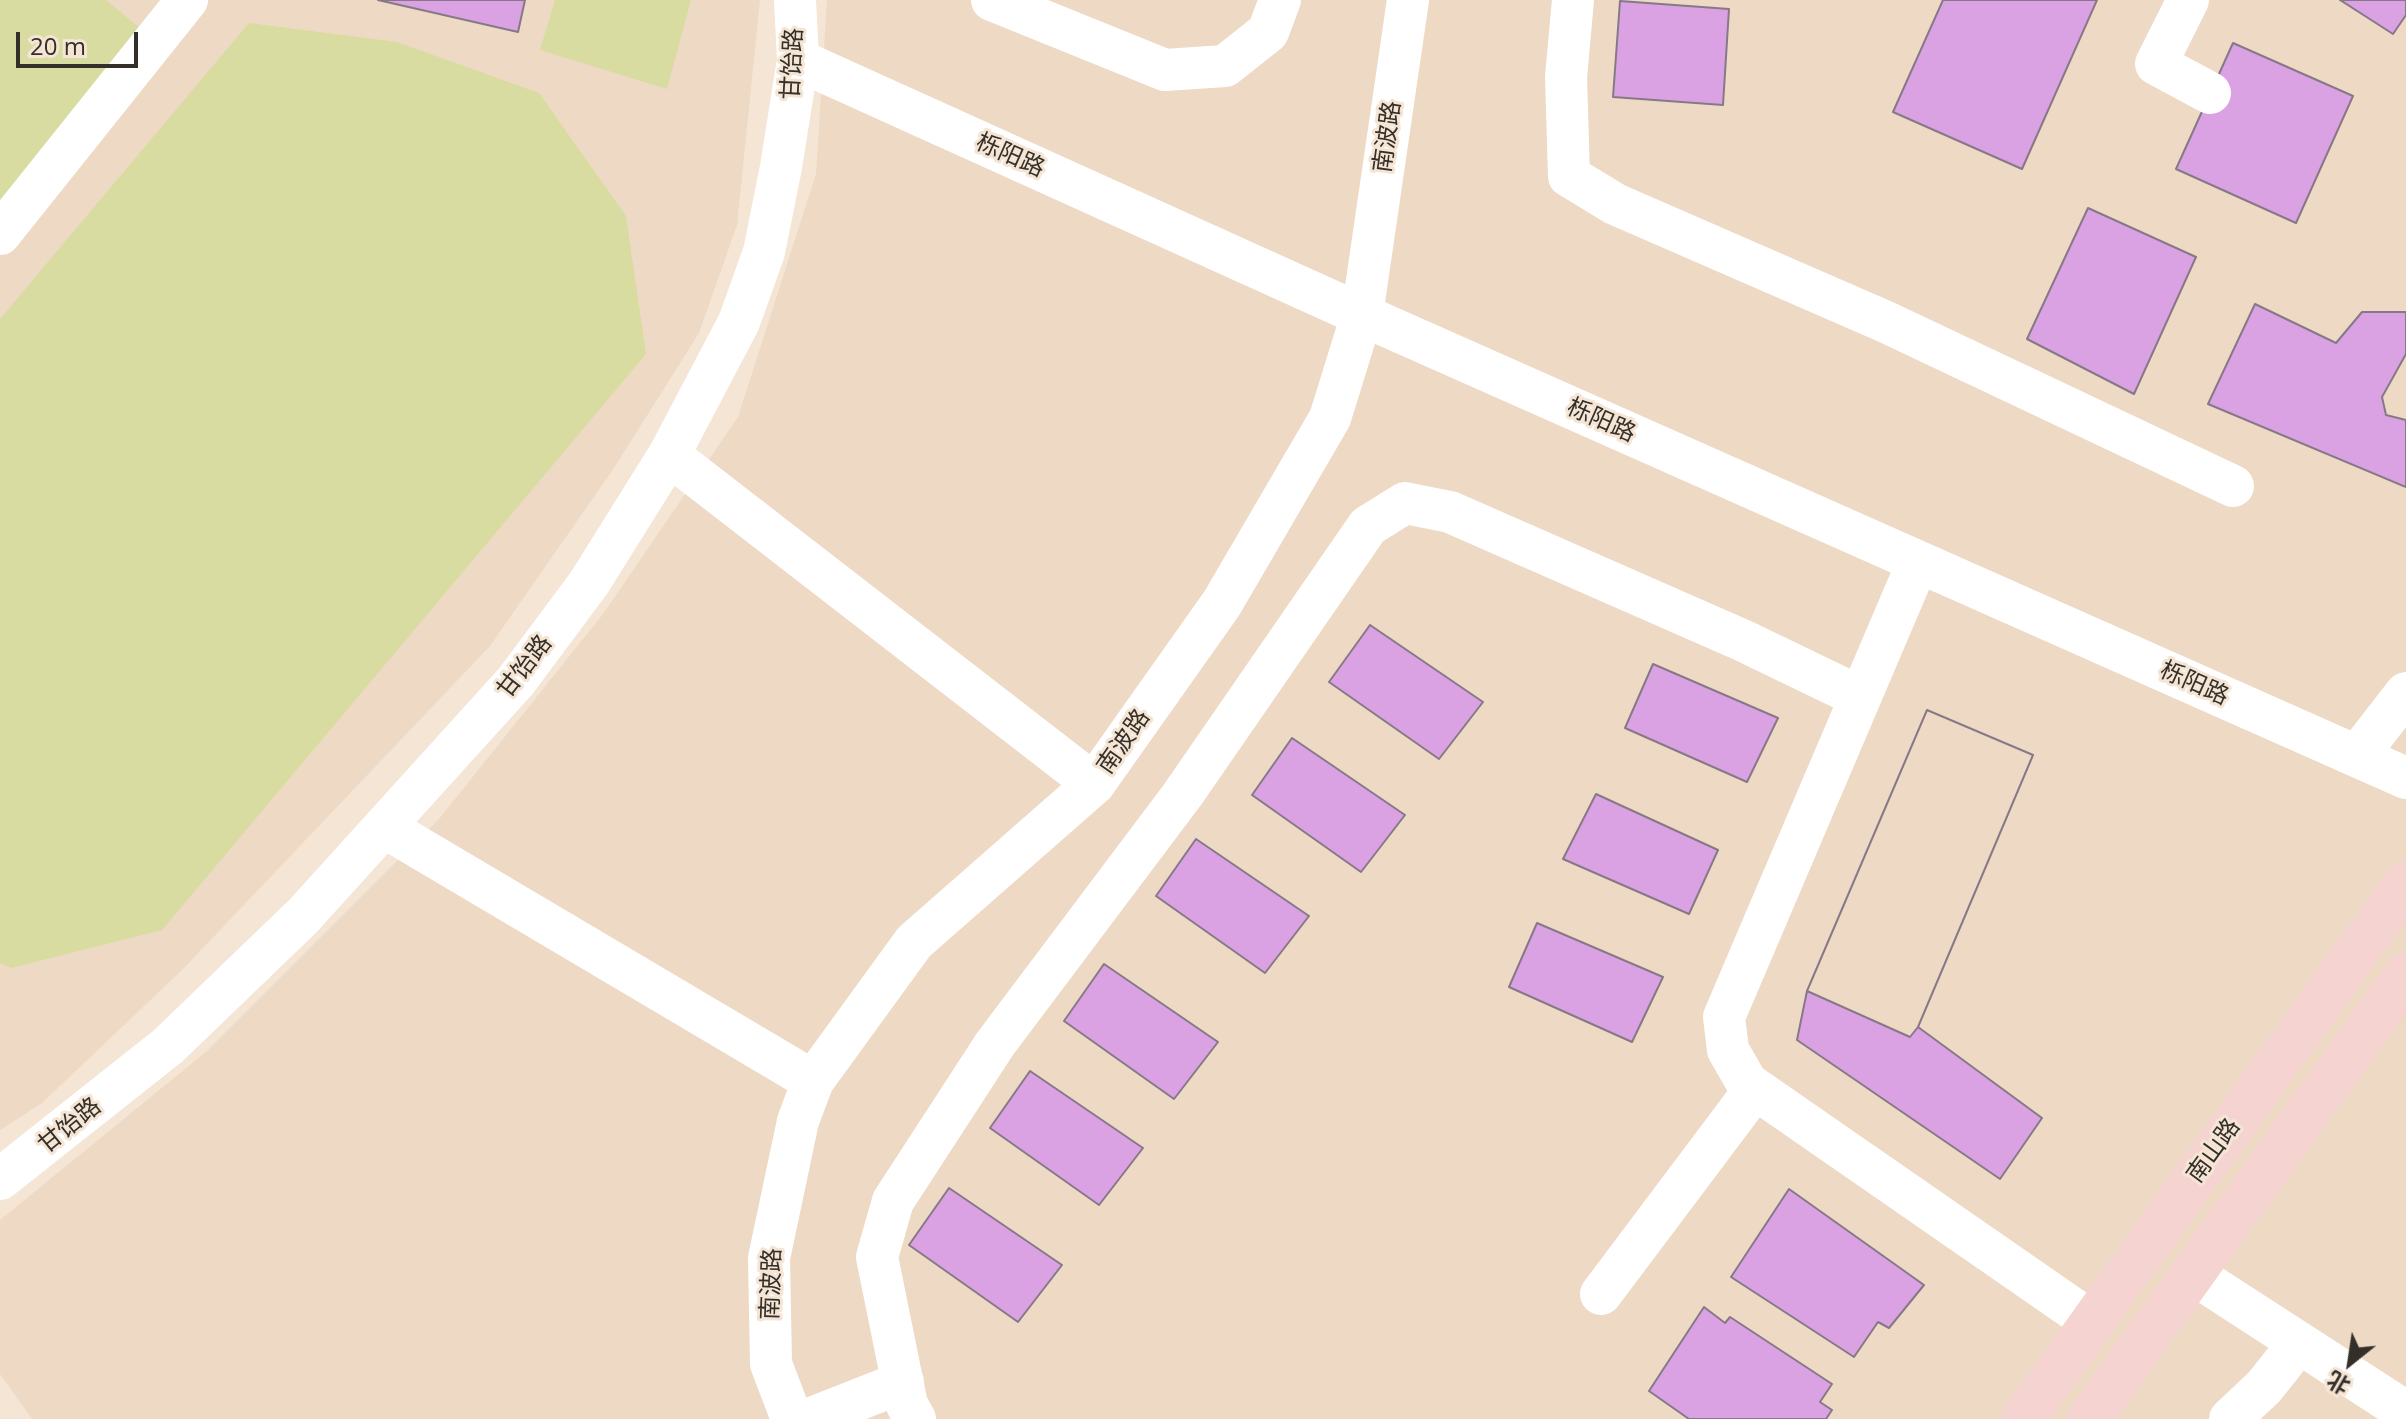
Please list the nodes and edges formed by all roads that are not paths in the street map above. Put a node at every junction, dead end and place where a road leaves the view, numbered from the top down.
1 (187, 0) edge
2 (795, 0) edge
3 (992, 0) edge
4 (1280, 0) edge
5 (1408, 0) edge
6 (1573, 0) edge
7 (2188, 0) edge
8 (798, 60) junction
9 (2210, 93) dead end
10 (0, 234) edge
11 (1362, 315) junction
12 (669, 455) junction
13 (2233, 486) dead end
14 (1918, 562) junction
15 (2406, 693) edge
16 (1860, 697) junction
17 (2357, 756) junction
18 (2406, 778) edge
19 (1094, 784) junction
20 (384, 827) junction
21 (2406, 883) edge
22 (2406, 975) edge
23 (813, 1081) junction
24 (1755, 1089) junction
25 (0, 1179) edge
26 (2193, 1274) junction
27 (1601, 1294) dead end
28 (2092, 1322) junction
29 (2299, 1343) junction
30 (909, 1400) edge
31 (2406, 1412) edge
32 (792, 1419) edge
33 (809, 1419) edge
34 (2023, 1419) edge
35 (2089, 1419) edge
36 (2230, 1419) edge

1 - 10 street
2 - 8 street, 甘饴路
3 - 4 street
5 - 11 street, 南波路
6 - 13 street
7 - 9 street
8 - 11 street, 栎阳路
8 - 12 street, 甘饴路
11 - 14 street, 栎阳路
11 - 19 street, 南波路
12 - 19 street
12 - 20 street, 甘饴路
14 - 16 street
14 - 17 street, 栎阳路
15 - 17 street
16 - 24 street
16 - 30 street
17 - 18 street, 栎阳路
19 - 23 street, 南波路
20 - 23 street
20 - 25 street, 甘饴路
21 - 28 main road, 南山路
22 - 26 main road
23 - 32 street, 南波路
24 - 27 street
24 - 28 street
26 - 29 street
26 - 35 main road
28 - 34 main road, 南山路
29 - 31 street
29 - 36 street
30 - 33 street

